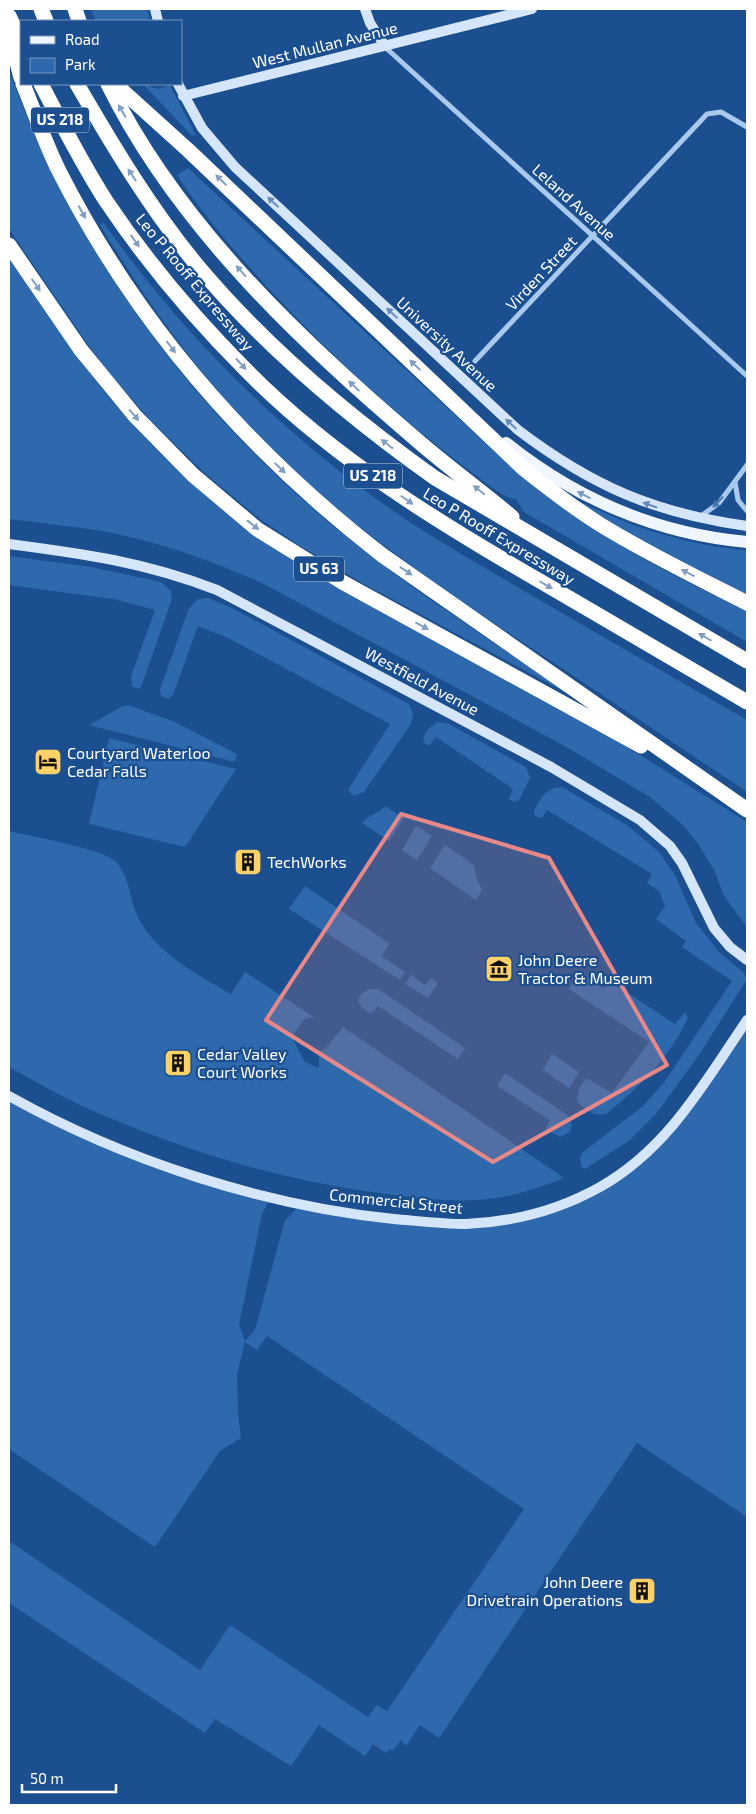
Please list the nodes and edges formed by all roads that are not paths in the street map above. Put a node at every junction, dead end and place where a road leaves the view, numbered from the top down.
1 (365, 9) edge
2 (532, 9) edge
3 (9, 14) edge
4 (22, 20) edge
5 (9, 31) edge
6 (20, 42) edge
7 (20, 46) edge
8 (385, 46) junction
9 (9, 64) edge
10 (20, 74) edge
11 (23, 85) edge
12 (42, 85) edge
13 (77, 85) edge
14 (109, 85) edge
15 (116, 85) edge
16 (178, 85) edge
17 (183, 96) junction
18 (747, 128) edge
19 (594, 236) junction
20 (9, 244) edge
21 (475, 361) dead end
22 (747, 376) edge
23 (450, 398) junction
24 (747, 465) edge
25 (735, 482) junction
26 (747, 511) edge
27 (697, 518) junction
28 (747, 526) edge
29 (747, 542) edge
30 (9, 544) edge
31 (544, 544) junction
32 (747, 603) edge
33 (747, 661) edge
34 (747, 702) edge
35 (716, 788) junction
36 (747, 810) edge
37 (747, 960) edge
38 (747, 1020) edge
39 (9, 1096) edge

1 - 8 street
2 - 8 street, West Mullan Avenue
3 - 4 highway
3 - 6 highway
5 - 10 highway
7 - 9 main road
8 - 17 street, West Mullan Avenue
8 - 19 street, Leland Avenue
11 -> 35 highway
12 -> 34 highway, Leo P Rooff Expressway / US 218
31 -> 13 highway, Leo P Rooff Expressway / US 218
31 -> 14 highway
23 -> 15 highway
16 - 17 street, University Avenue
27 -> 17 street, University Avenue
18 - 19 street, Virden Street
19 - 21 street, Virden Street
19 - 22 street, Leland Avenue
20 -> 35 highway, US 63
29 -> 23 main road
32 -> 23 highway
24 - 25 street
25 - 26 street
25 -> 27 street
27 - 28 street, University Avenue
30 - 37 street, Westfield Avenue
33 -> 31 highway, Leo P Rooff Expressway / US 218
35 - 36 highway, US 63
38 - 39 street, Commercial Street

